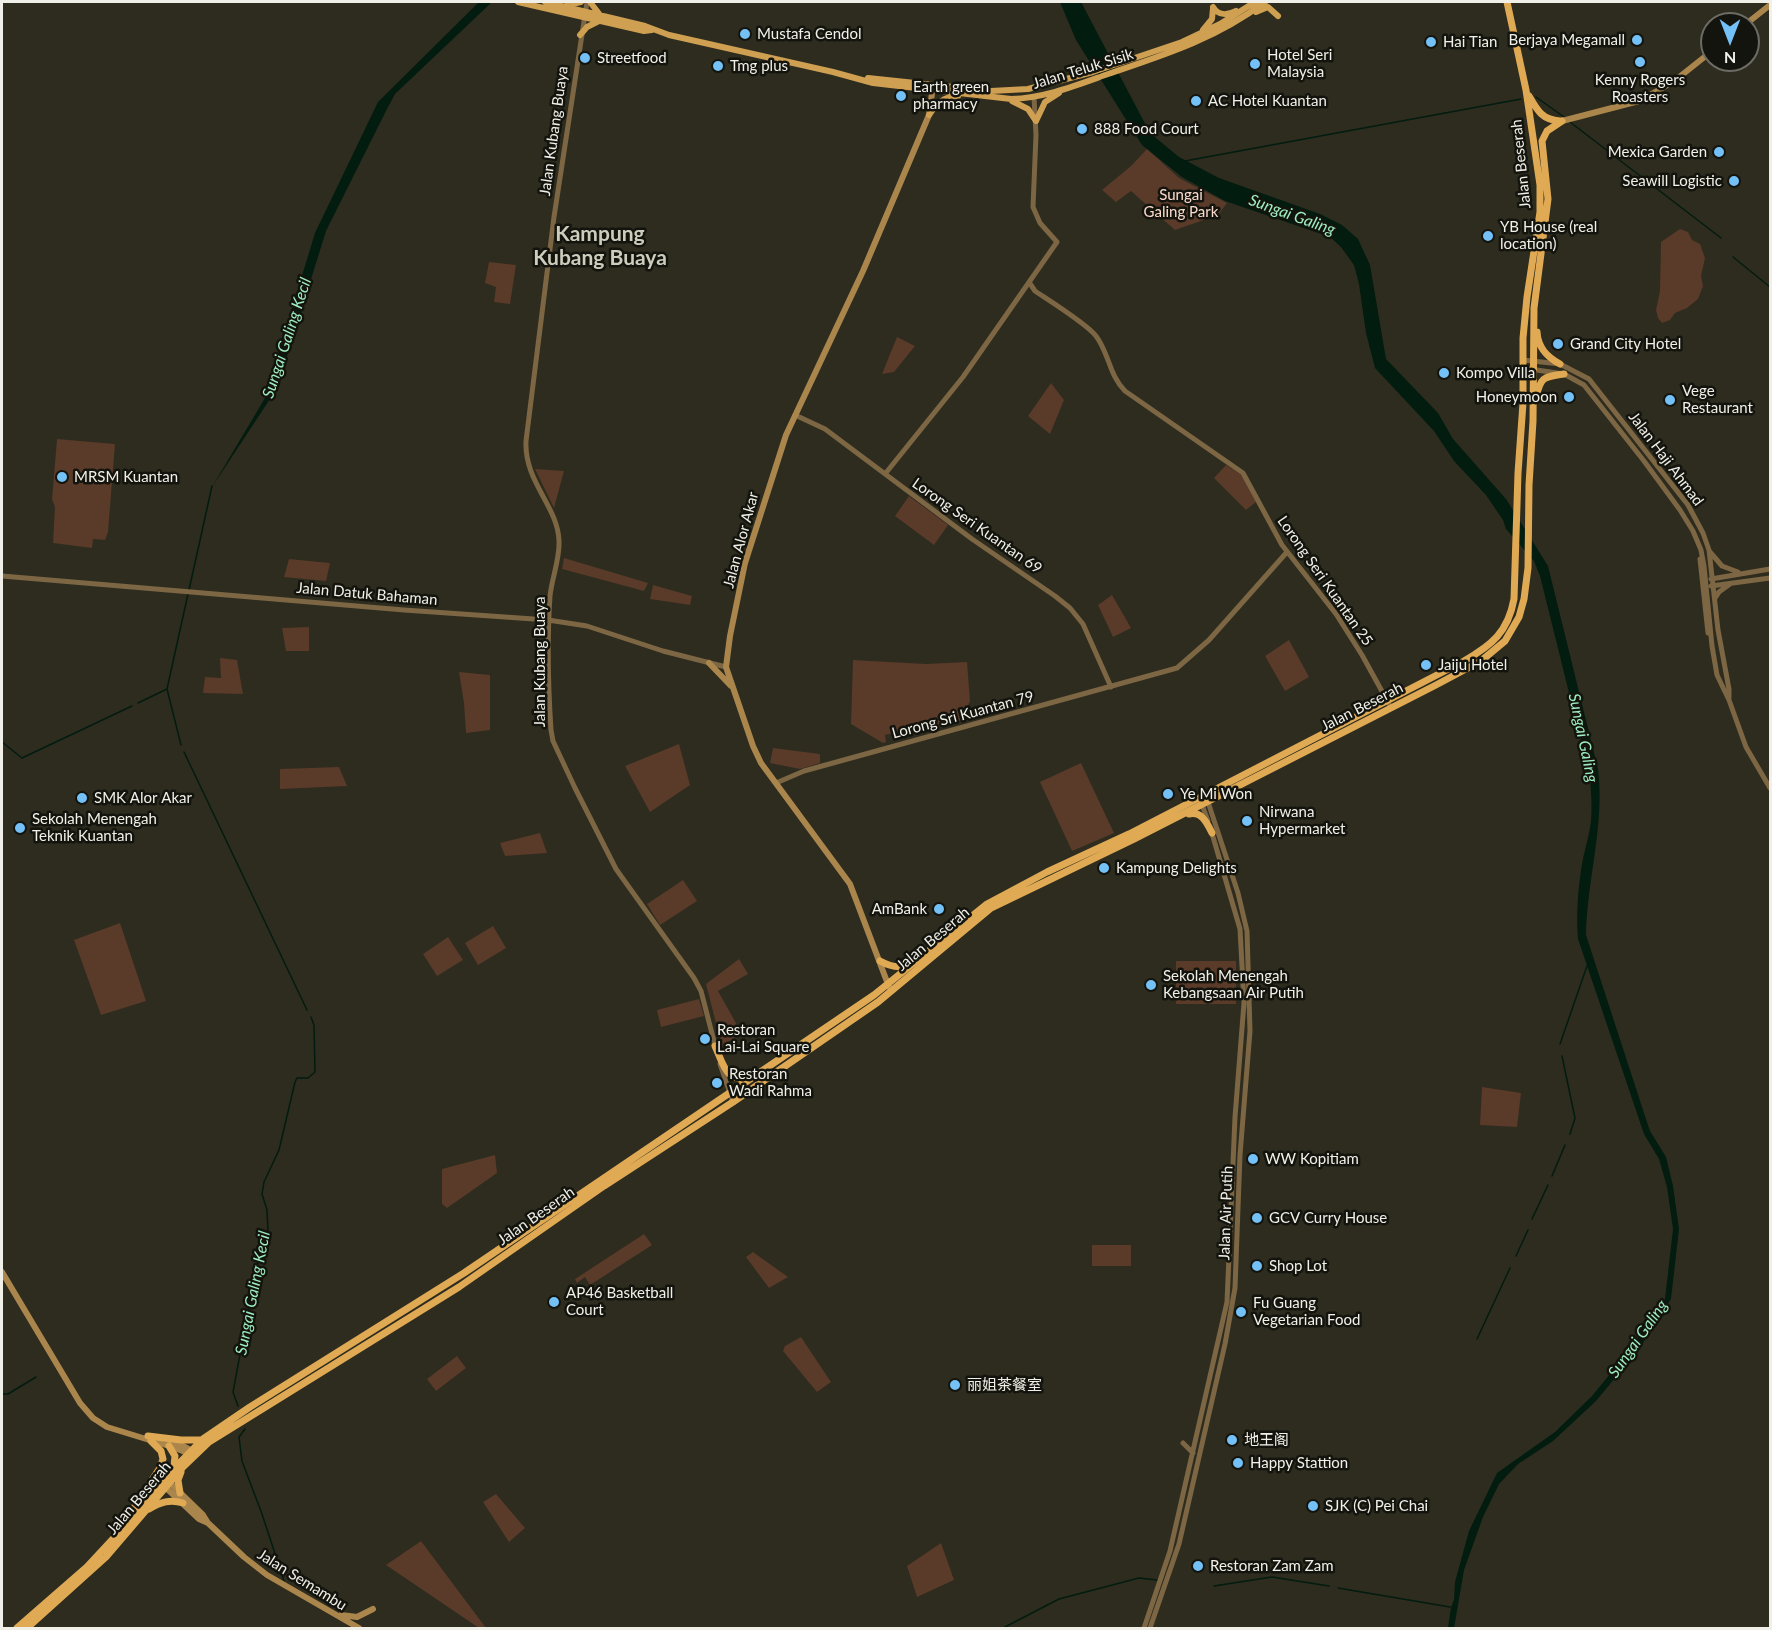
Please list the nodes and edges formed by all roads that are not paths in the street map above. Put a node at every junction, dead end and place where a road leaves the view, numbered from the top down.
1 (518, 2) edge
2 (545, 2) edge
3 (581, 2) edge
4 (588, 2) edge
5 (1265, 2) edge
6 (1507, 2) edge
7 (1252, 3) edge
8 (1211, 4) edge
9 (561, 5) junction
10 (1275, 5) dead end
11 (584, 14) junction
12 (600, 18) junction
13 (1242, 19) junction
14 (580, 35) junction
15 (1195, 36) junction
16 (1700, 60) edge
17 (1126, 64) junction
18 (1094, 75) junction
19 (1058, 82) junction
20 (1070, 87) junction
21 (933, 88) junction
22 (1526, 90) junction
23 (974, 95) junction
24 (1034, 97) junction
25 (1003, 99) junction
26 (929, 115) junction
27 (1036, 121) junction
28 (1564, 121) junction
29 (1029, 282) junction
30 (1534, 309) junction
31 (1533, 360) junction
32 (1523, 364) junction
33 (1560, 364) junction
34 (1533, 369) junction
35 (1564, 374) junction
36 (1534, 409) junction
37 (795, 415) junction
38 (885, 474) junction
39 (1698, 540) junction
40 (1709, 550) junction
41 (1287, 552) junction
42 (1770, 569) edge
43 (1746, 572) junction
44 (2, 576) edge
45 (1713, 578) junction
46 (1770, 578) edge
47 (1706, 579) junction
48 (1731, 583) junction
49 (1714, 586) junction
50 (1707, 587) junction
51 (1715, 599) junction
52 (548, 620) junction
53 (1712, 646) junction
54 (709, 663) junction
55 (726, 668) junction
56 (1111, 687) junction
57 (733, 688) junction
58 (1387, 700) junction
59 (1729, 700) junction
60 (1391, 708) junction
61 (776, 783) junction
62 (1770, 788) edge
63 (1204, 800) junction
64 (1177, 817) junction
65 (1212, 833) junction
66 (880, 960) junction
67 (914, 962) junction
68 (890, 988) junction
69 (715, 1046) junction
70 (750, 1079) junction
71 (730, 1093) junction
72 (733, 1102) junction
73 (2, 1272) edge
74 (1206, 1424) junction
75 (1199, 1428) junction
76 (150, 1439) junction
77 (203, 1440) junction
78 (1183, 1443) dead end
79 (169, 1446) junction
80 (192, 1453) junction
81 (1193, 1453) junction
82 (183, 1467) junction
83 (173, 1469) junction
84 (165, 1482) junction
85 (180, 1493) junction
86 (183, 1503) junction
87 (144, 1512) junction
88 (208, 1523) junction
89 (101, 1552) junction
90 (318, 1606) junction
91 (373, 1609) dead end
92 (17, 1629) edge
93 (27, 1629) edge
94 (359, 1629) edge
95 (1144, 1629) edge
96 (1150, 1629) edge

1 - 11 main road
2 - 9 main road
3 - 9 main road
4 - 11 street, Jalan Kubang Buaya
4 - 12 main road
5 - 13 main road, Jalan Teluk Sisik
6 - 22 highway, Jalan Beserah
7 - 8 main road
7 - 15 main road, Jalan Teluk Sisik
8 - 15 main road
9 - 11 main road
10 - 13 main road
11 - 12 main road, Jalan Teluk Sisik
11 - 14 street, Jalan Kubang Buaya
12 - 14 main road
12 - 21 main road, Jalan Teluk Sisik
13 - 17 main road, Jalan Teluk Sisik
14 - 52 street, Jalan Kubang Buaya
15 - 17 main road, Jalan Teluk Sisik
16 - 28 main road
17 - 18 main road, Jalan Teluk Sisik
18 - 19 main road, Jalan Teluk Sisik
18 - 20 main road, Jalan Teluk Sisik
19 - 21 main road, Jalan Teluk Sisik
19 - 24 main road
20 - 24 main road, Jalan Teluk Sisik
20 - 27 main road
21 - 23 main road, Jalan Teluk Sisik
21 - 26 main road, Jalan Alor Akar
22 - 28 highway
22 - 32 highway, Jalan Beserah
23 - 25 main road, Jalan Teluk Sisik
23 - 26 main road
24 - 25 main road, Jalan Teluk Sisik
24 - 27 street
25 - 27 main road
26 - 37 main road, Jalan Alor Akar
27 - 29 street
28 - 30 highway, Jalan Beserah
29 - 38 street
29 - 41 street, Lorong Seri Kuantan 25
30 - 31 highway, Jalan Beserah
30 - 33 highway
31 - 32 street, Jalan Haji Ahmad
31 - 33 street, Jalan Haji Ahmad
31 - 34 highway, Jalan Beserah
32 - 34 street, Jalan Haji Ahmad
32 - 58 highway, Jalan Beserah
33 - 40 street, Jalan Haji Ahmad
34 - 35 street, Jalan Haji Ahmad
34 - 36 highway, Jalan Beserah
35 - 36 highway
35 - 39 street, Jalan Haji Ahmad
36 - 60 highway, Jalan Beserah
37 - 38 street, Lorong Seri Kuantan 69
37 - 55 main road, Jalan Alor Akar
38 - 56 street, Lorong Seri Kuantan 69
39 - 47 street, Jalan Haji Ahmad
39 - 53 street, Jalan Haji Ahmad
40 - 43 street
40 - 45 street, Jalan Haji Ahmad
41 - 56 street, Lorong Sri Kuantan 79
41 - 58 street, Lorong Seri Kuantan 25
42 - 43 street
43 - 45 street
44 - 52 street, Jalan Datuk Bahaman
45 - 47 street
45 - 49 street, Jalan Haji Ahmad
46 - 48 street
47 - 50 street, Jalan Haji Ahmad
48 - 49 street
48 - 51 street
49 - 50 street
49 - 51 street, Jalan Haji Ahmad
50 - 53 street, Jalan Haji Ahmad
51 - 59 street, Jalan Haji Ahmad
52 - 54 street, Jalan Datuk Bahaman
52 - 69 street, Jalan Kubang Buaya
53 - 59 street, Jalan Haji Ahmad
54 - 55 street, Jalan Datuk Bahaman
54 - 57 main road
55 - 57 main road, Jalan Alor Akar
56 - 61 street, Lorong Sri Kuantan 79
57 - 61 main road, Jalan Alor Akar
58 - 60 street, Lorong Seri Kuantan 25
58 - 63 highway, Jalan Beserah
59 - 62 street, Jalan Haji Ahmad
60 - 63 highway, Jalan Beserah
61 - 66 main road, Jalan Alor Akar
63 - 64 highway, Jalan Beserah
63 - 65 street, Jalan Air Putih
63 - 67 highway, Jalan Beserah
63 - 74 street, Jalan Air Putih
64 - 65 highway
64 - 68 highway, Jalan Beserah
65 - 75 street, Jalan Air Putih
66 - 67 highway
66 - 68 main road, Jalan Alor Akar
67 - 68 highway, Jalan Beserah
68 - 70 highway, Jalan Beserah
68 - 72 highway, Jalan Beserah
69 - 70 highway
69 - 71 street, Jalan Kubang Buaya
70 - 71 highway, Jalan Beserah
71 - 72 street, Jalan Kubang Buaya
71 - 77 highway, Jalan Beserah
72 - 80 highway, Jalan Beserah
73 - 76 main road
74 - 75 street
74 - 96 street, Jalan Air Putih
75 - 81 street, Jalan Air Putih
76 - 77 highway
76 - 79 main road
76 - 80 main road
76 - 89 highway
77 - 80 highway, Jalan Beserah
78 - 81 street
79 - 80 main road
79 - 83 highway
80 - 82 highway, Jalan Beserah
80 - 83 highway, Jalan Beserah
81 - 95 street, Jalan Air Putih
82 - 84 highway, Jalan Beserah
82 - 85 highway
83 - 84 highway, Jalan Beserah
84 - 85 main road, Jalan Semambu
84 - 86 main road, Jalan Semambu
84 - 87 highway, Jalan Beserah
84 - 89 highway, Jalan Beserah
85 - 88 main road, Jalan Semambu
86 - 87 highway
86 - 88 main road, Jalan Semambu
87 - 93 highway, Jalan Beserah
88 - 90 main road, Jalan Semambu
89 - 92 highway, Jalan Beserah
90 - 91 main road
90 - 94 main road, Jalan Semambu

